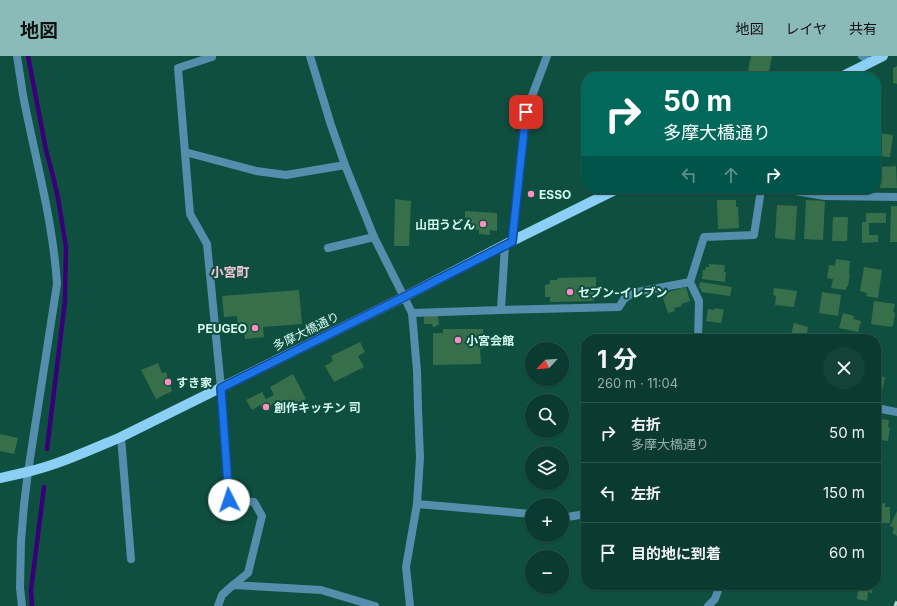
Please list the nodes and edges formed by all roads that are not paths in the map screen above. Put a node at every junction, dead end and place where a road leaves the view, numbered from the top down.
1 (17, 56) edge
2 (212, 56) edge
3 (310, 56) edge
4 (548, 56) edge
5 (862, 56) edge
6 (883, 56) edge
7 (871, 62) junction
8 (851, 72) edge
9 (185, 152) junction
10 (345, 165) junction
11 (607, 194) edge
12 (759, 194) edge
13 (813, 194) edge
14 (897, 197) edge
15 (374, 237) junction
16 (508, 243) junction
17 (328, 248) dead end
18 (690, 282) junction
19 (404, 297) junction
20 (501, 310) junction
21 (412, 313) junction
22 (698, 334) edge
23 (221, 388) junction
24 (881, 409) edge
25 (897, 412) edge
26 (121, 437) junction
27 (28, 472) junction
28 (0, 478) edge
29 (417, 504) junction
30 (525, 513) edge
31 (581, 515) edge
32 (569, 517) edge
33 (131, 559) dead end
34 (233, 585) junction
35 (718, 590) edge
36 (22, 606) edge
37 (218, 606) edge
38 (375, 606) edge
39 (410, 606) edge
40 (708, 606) edge

1 - 27 street
2 - 9 street
3 - 10 street
4 - 16 street
5 - 7 street
6 - 7 main road
7 - 8 main road
9 - 10 street
9 - 23 street
10 - 15 street
11 - 16 main road, 多摩大橋通り
12 - 18 street
13 - 14 street
15 - 17 street
15 - 19 street
16 - 19 main road, 多摩大橋通り
16 - 20 street
18 - 20 street
18 - 22 street
19 - 21 street
19 - 23 main road, 多摩大橋通り
20 - 21 street
21 - 29 street
23 - 26 main road, 多摩大橋通り
23 - 34 street
24 - 25 street
26 - 27 main road, 多摩大橋通り
26 - 33 street
27 - 28 main road, 多摩大橋通り
27 - 36 street
29 - 30 street
29 - 39 street
31 - 32 street
34 - 37 street
34 - 38 street
35 - 40 street

